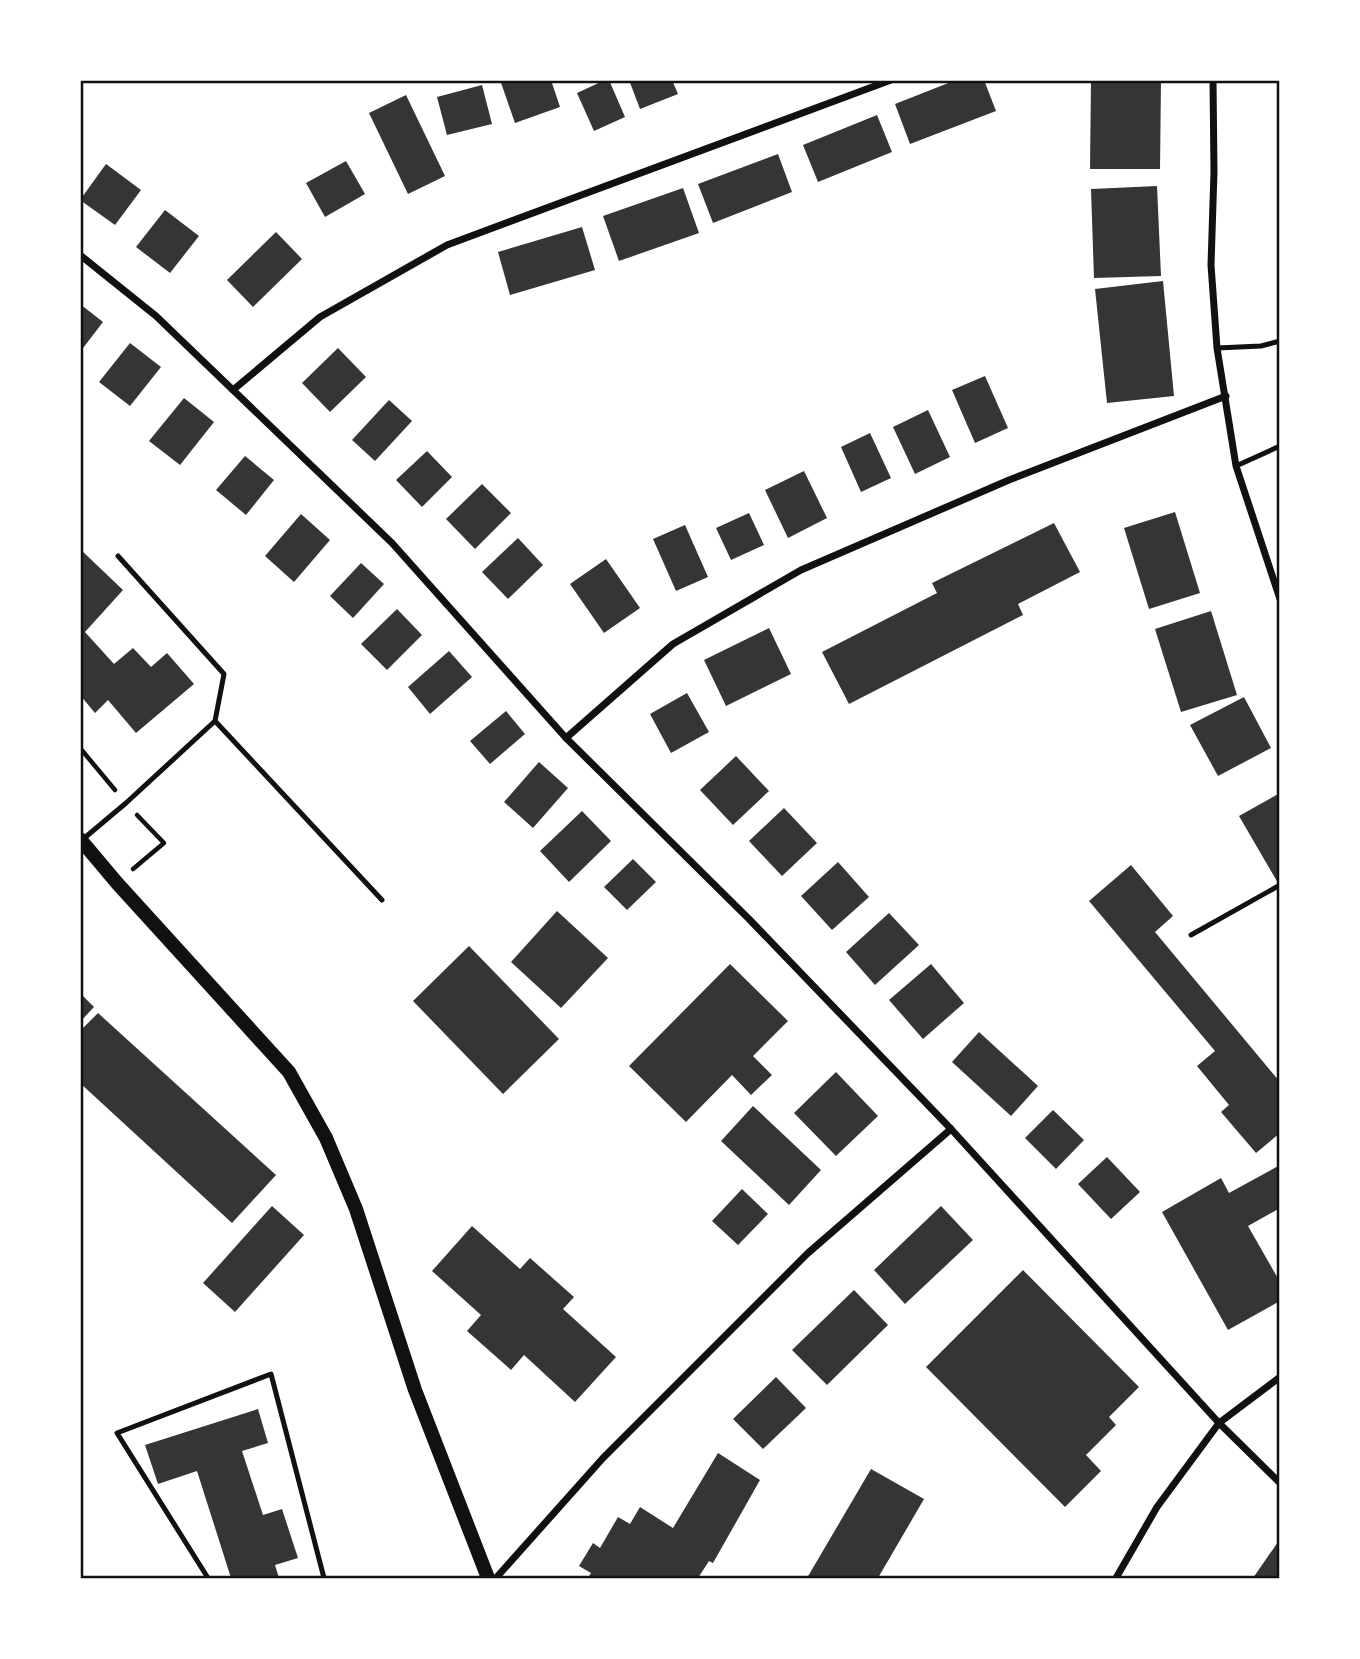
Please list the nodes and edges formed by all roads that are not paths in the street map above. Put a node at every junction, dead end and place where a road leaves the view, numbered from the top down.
1 (891, 80) edge
2 (1213, 80) edge
3 (80, 255) edge
4 (1279, 341) edge
5 (1217, 348) junction
6 (233, 390) junction
7 (1226, 396) junction
8 (1279, 446) edge
9 (1236, 466) junction
10 (118, 556) dead end
11 (1279, 599) edge
12 (215, 721) junction
13 (566, 738) junction
14 (81, 839) edge
15 (1279, 885) edge
16 (382, 900) dead end
17 (1191, 935) dead end
18 (951, 1129) junction
19 (1279, 1377) edge
20 (1219, 1423) junction
21 (1279, 1483) edge
22 (208, 1578) edge
23 (324, 1578) edge
24 (488, 1578) edge
25 (496, 1578) edge
26 (1116, 1578) edge

1 - 6 street
2 - 5 street
3 - 6 street
4 - 5 lane
5 - 7 street
6 - 13 street
7 - 9 street
7 - 13 street
8 - 9 lane
9 - 11 street
10 - 12 lane
12 - 14 lane
12 - 16 lane
13 - 18 street
14 - 24 main road
15 - 17 lane
18 - 20 street
18 - 25 street
19 - 20 street
20 - 21 street
20 - 26 street
22 - 23 lane

